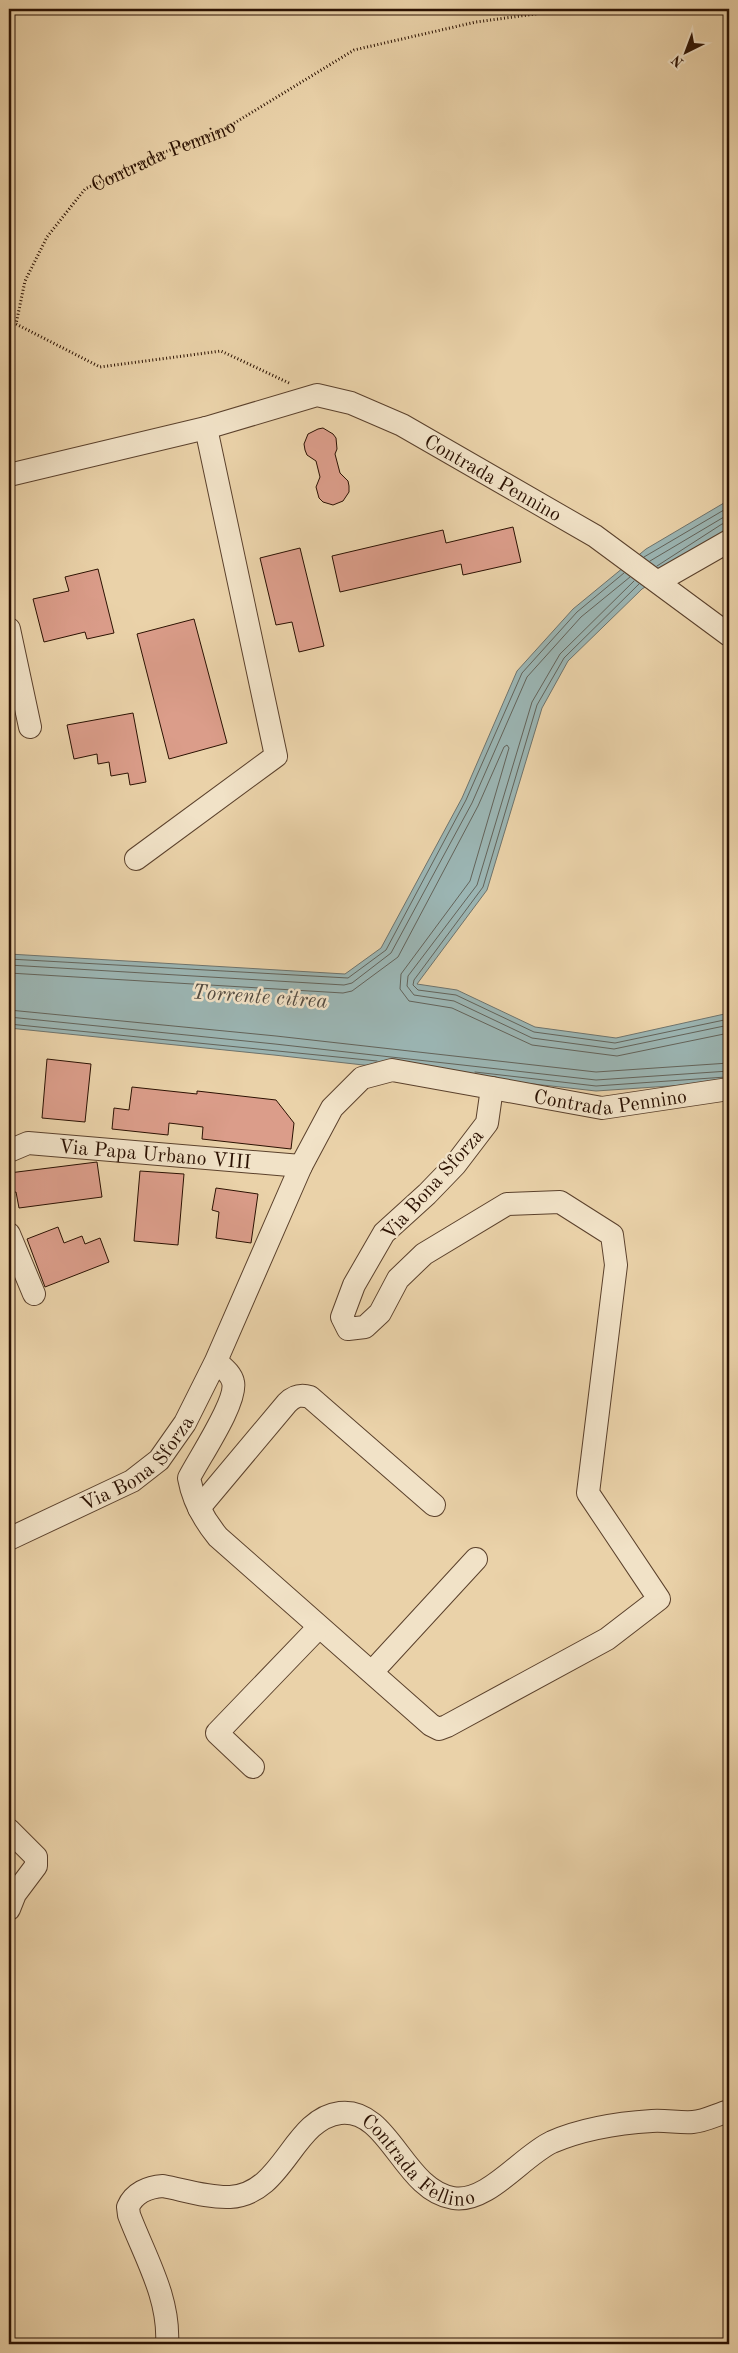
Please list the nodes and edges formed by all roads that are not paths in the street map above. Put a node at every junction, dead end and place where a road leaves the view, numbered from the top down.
1 (206, 428) junction
2 (9, 475) edge
3 (729, 541) edge
4 (659, 582) junction
5 (9, 629) edge
6 (729, 635) edge
7 (30, 728) dead end
8 (136, 860) dead end
9 (492, 1088) junction
10 (729, 1089) edge
11 (9, 1151) edge
12 (300, 1166) junction
13 (9, 1234) edge
14 (34, 1294) dead end
15 (216, 1361) junction
16 (434, 1505) dead end
17 (199, 1508) junction
18 (9, 1539) edge
19 (476, 1559) dead end
20 (319, 1627) junction
21 (372, 1672) junction
22 (253, 1767) dead end
23 (9, 1830) edge
24 (9, 1909) edge
25 (729, 2111) edge
26 (167, 2344) edge

1 - 2 street, Contrada Pennino
1 - 4 street, Contrada Pennino
1 - 8 street
3 - 4 street
4 - 6 street, Contrada Pennino
5 - 7 street
9 - 10 street, Contrada Pennino
9 - 12 street, Via Bona Sforza
9 - 21 street, Via Bona Sforza
11 - 12 street, Via Papa Urbano VIII
12 - 15 street, Via Bona Sforza
13 - 14 street
15 - 17 street
15 - 18 street, Via Bona Sforza
16 - 17 street
17 - 20 street
19 - 21 street
20 - 21 street
20 - 22 street
23 - 24 street
25 - 26 street, Contrada Fellino

